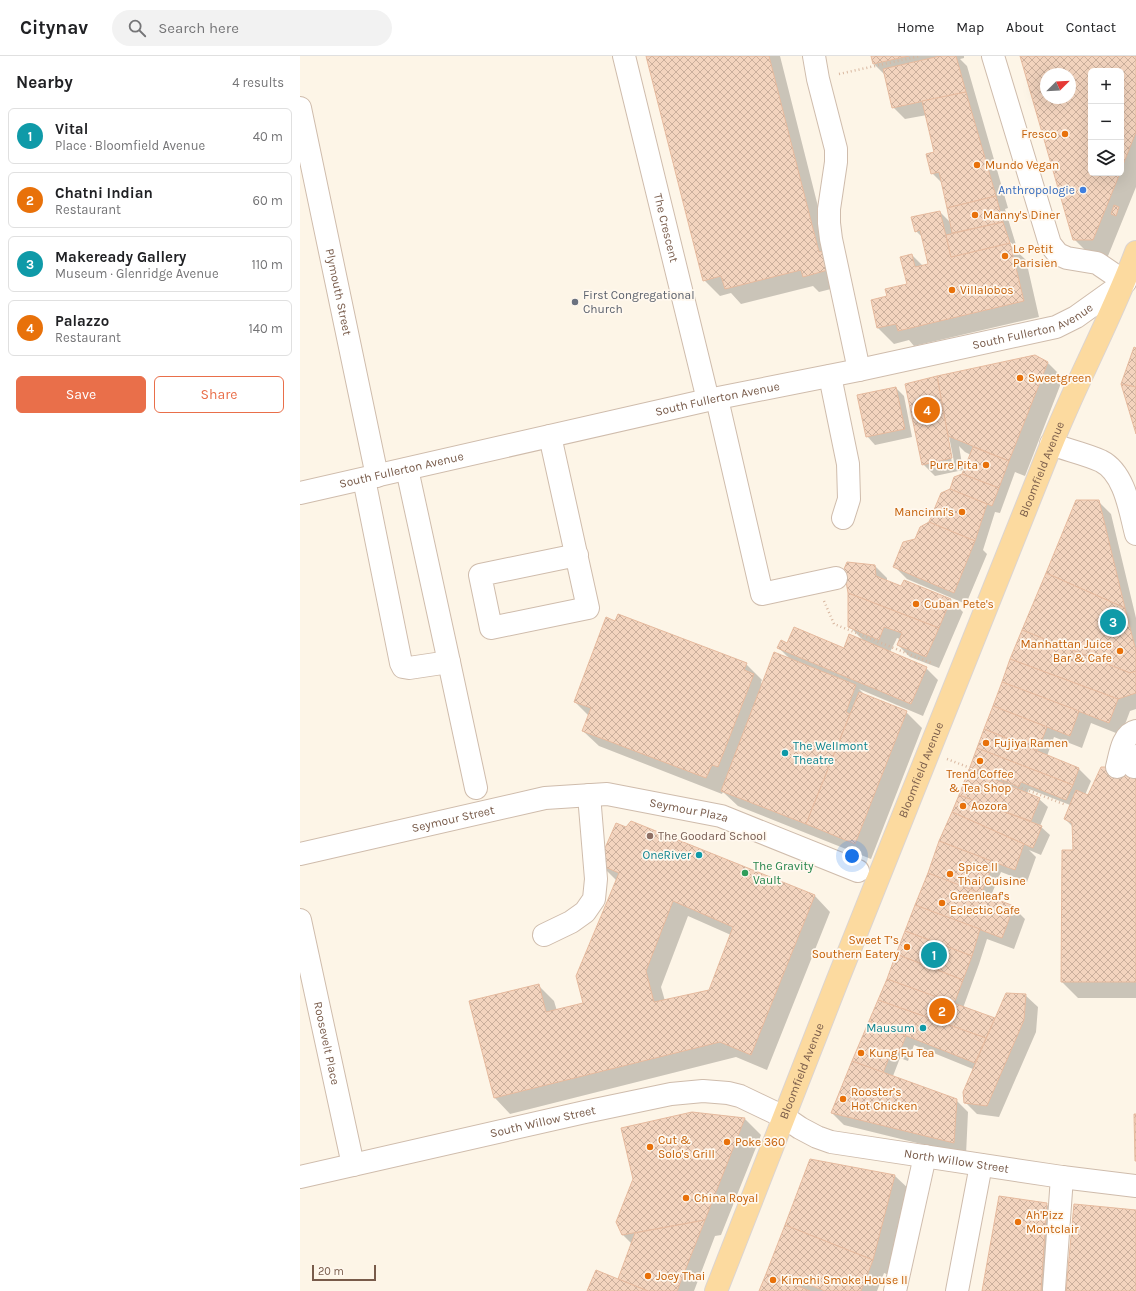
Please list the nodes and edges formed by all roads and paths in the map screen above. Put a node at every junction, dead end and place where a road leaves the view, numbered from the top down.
1 (624, 56) edge
2 (814, 56) edge
3 (920, 56) edge
4 (993, 56) edge
5 (835, 75) dead end
6 (300, 108) edge
7 (1136, 252) edge
8 (1130, 282) edge
9 (859, 370) junction
10 (830, 376) junction
11 (712, 400) junction
12 (550, 436) junction
13 (1051, 444) junction
14 (407, 469) junction
15 (370, 477) junction
16 (300, 493) edge
17 (843, 518) dead end
18 (1136, 534) edge
19 (577, 555) junction
20 (836, 578) dead end
21 (815, 583) junction
22 (449, 662) junction
23 (931, 663) dead end
24 (1136, 731) edge
25 (928, 751) junction
26 (1129, 764) edge
27 (476, 788) dead end
28 (598, 794) junction
29 (1066, 805) dead end
30 (300, 854) edge
31 (858, 871) dead end
32 (300, 920) edge
33 (544, 935) dead end
34 (308, 992) edge
35 (784, 1117) junction
36 (925, 1156) junction
37 (353, 1165) junction
38 (981, 1165) junction
39 (300, 1177) edge
40 (1062, 1177) junction
41 (1136, 1186) edge
42 (1054, 1289) dead end
43 (716, 1291) edge
44 (895, 1291) edge
45 (957, 1291) edge

1 - 11 street, The Crescent
2 - 9 street
3 - 5 path
4 - 8 street
6 - 15 street, Plymouth Street
7 - 8 main road, Bloomfield Avenue
8 - 9 street, South Fullerton Avenue
8 - 13 main road, Bloomfield Avenue
9 - 10 street, South Fullerton Avenue
10 - 11 street, South Fullerton Avenue
10 - 17 street
11 - 12 street, South Fullerton Avenue
11 - 21 street, The Crescent
12 - 14 street, South Fullerton Avenue
12 - 19 street
13 - 18 street
13 - 25 main road, Bloomfield Avenue
14 - 15 street, South Fullerton Avenue
14 - 22 street
15 - 16 street, South Fullerton Avenue
15 - 22 street, Plymouth Street
19 - 19 street
20 - 21 street
21 - 23 path
22 - 27 street
24 - 26 street
25 - 29 path
25 - 35 main road, Bloomfield Avenue
28 - 30 street, Seymour Street
28 - 31 street, Seymour Plaza
28 - 33 street
32 - 34 street, Roosevelt Place
34 - 37 street, Roosevelt Place
35 - 36 street, North Willow Street
35 - 37 street, South Willow Street
35 - 43 main road, Bloomfield Avenue
36 - 38 street, North Willow Street
36 - 44 street
37 - 39 street, South Willow Street
38 - 40 street, North Willow Street
38 - 45 street
40 - 41 street, North Willow Street
40 - 42 street

